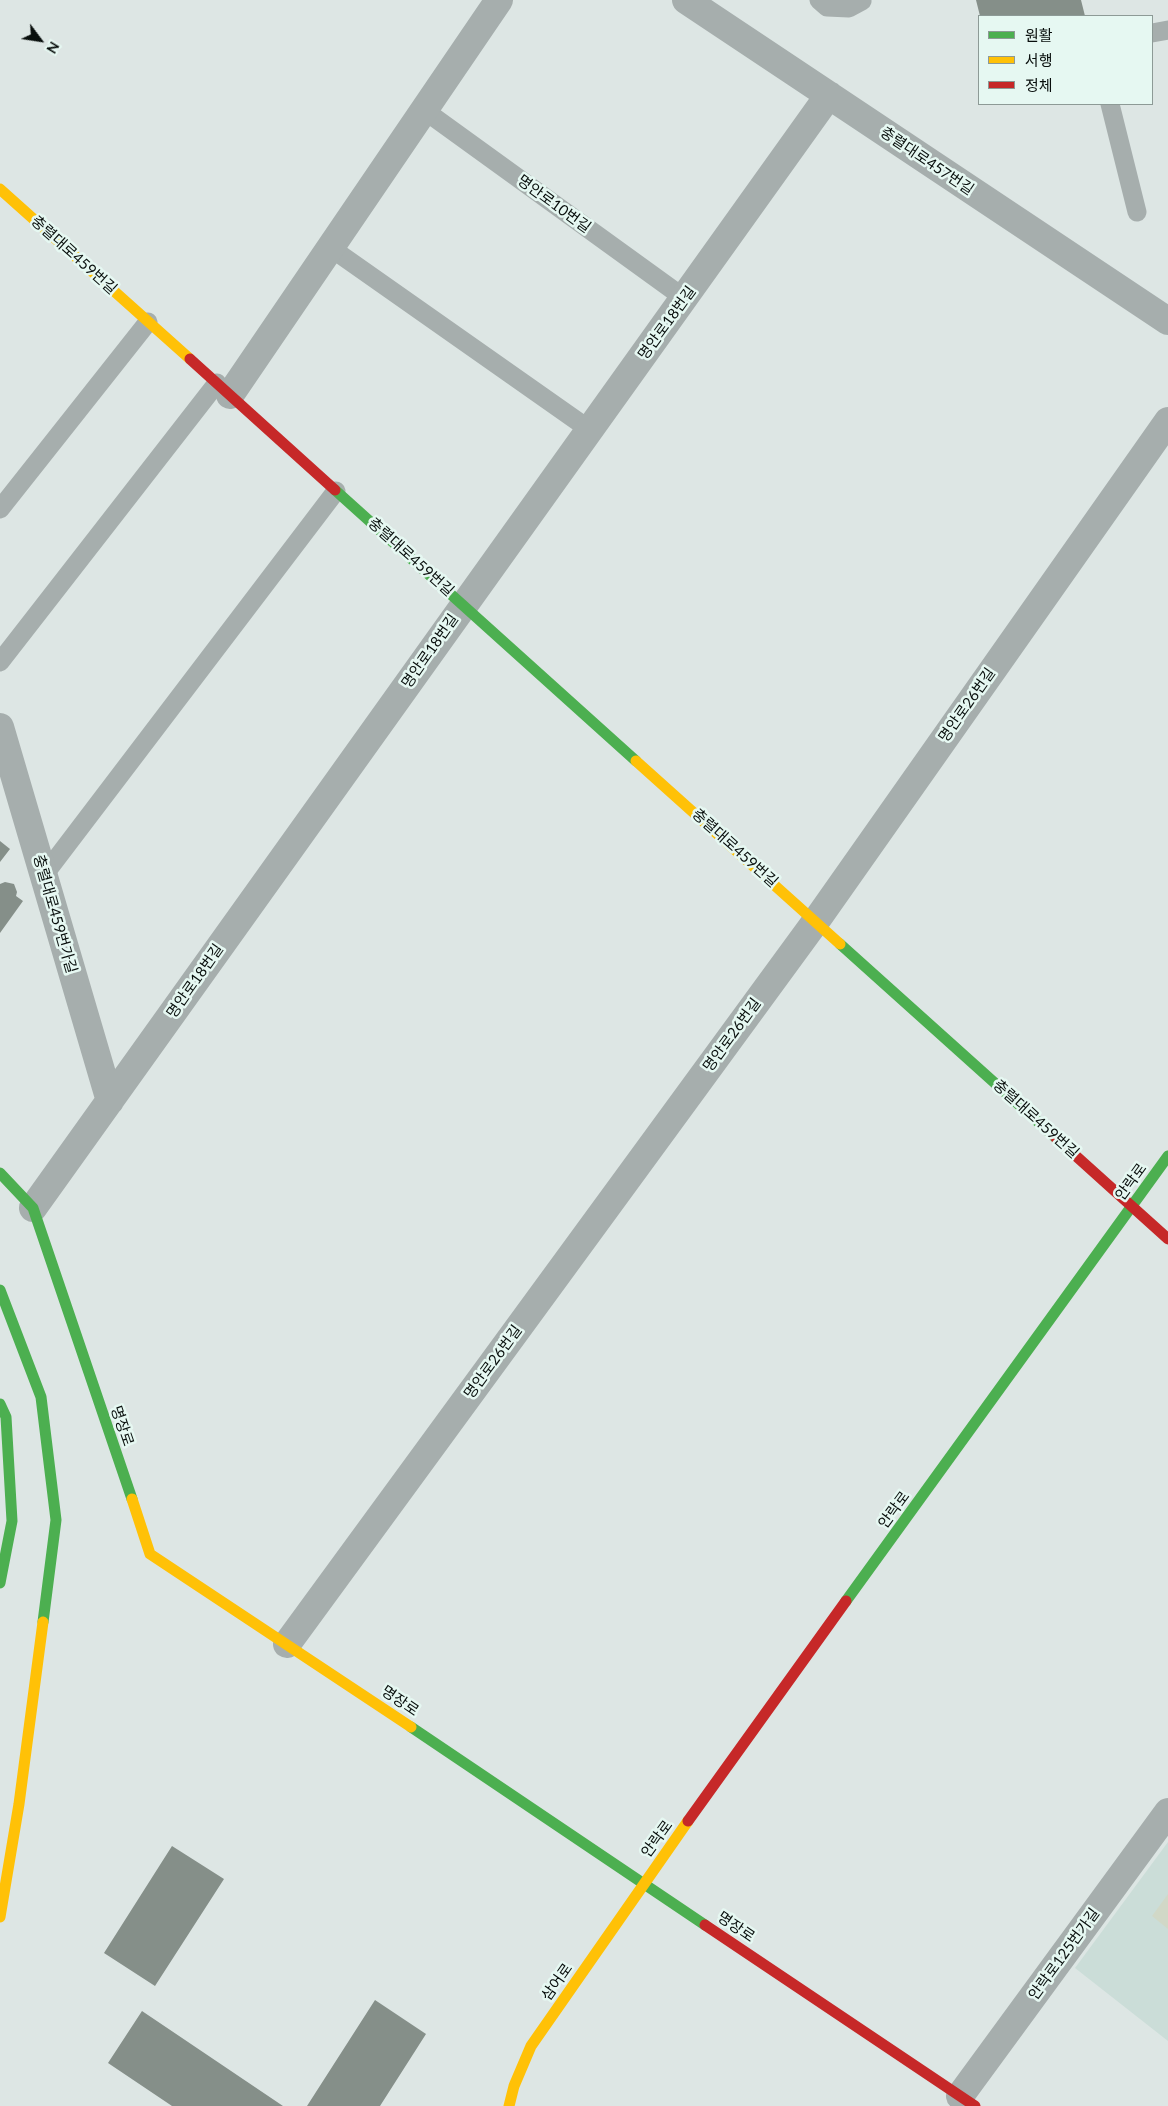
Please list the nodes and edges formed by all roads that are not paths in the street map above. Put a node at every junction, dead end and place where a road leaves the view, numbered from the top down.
1 (499, 0) edge
2 (686, 0) edge
3 (819, 0) edge
4 (862, 1) edge
5 (1168, 30) edge
6 (1153, 33) edge
7 (829, 96) junction
8 (1110, 105) edge
9 (424, 110) junction
10 (0, 189) edge
11 (1137, 212) dead end
12 (330, 248) junction
13 (684, 298) junction
14 (1168, 321) edge
15 (148, 322) junction
16 (223, 389) junction
17 (1168, 420) edge
18 (590, 430) junction
19 (336, 491) junction
20 (0, 509) edge
21 (464, 605) junction
22 (0, 662) edge
23 (0, 727) edge
24 (44, 875) junction
25 (816, 920) junction
26 (110, 1101) junction
27 (1168, 1156) edge
28 (0, 1173) edge
29 (1132, 1206) junction
30 (33, 1208) junction
31 (1168, 1239) edge
32 (0, 1290) edge
33 (0, 1404) edge
34 (0, 1583) edge
35 (288, 1644) junction
36 (1168, 1812) edge
37 (643, 1883) junction
38 (0, 1917) edge
39 (967, 2101) edge
40 (509, 2106) edge

1 - 9 street
2 - 7 street, 충렬대로457번길
3 - 4 lane
5 - 6 lane
7 - 13 street, 명안로18번길
7 - 14 street, 충렬대로457번길
8 - 11 lane
9 - 12 street
9 - 13 lane, 명안로10번길
10 - 15 main road, 충렬대로459번길
12 - 16 street
12 - 18 lane
13 - 18 street, 명안로18번길
15 - 16 main road, 충렬대로459번길
15 - 20 lane
16 - 19 main road, 충렬대로459번길
16 - 22 lane
17 - 25 street, 명안로26번길
18 - 21 street, 명안로18번길
19 - 21 main road, 충렬대로459번길
19 - 24 lane
21 - 25 main road, 충렬대로459번길
21 - 26 street, 명안로18번길
23 - 24 street, 충렬대로459번가길
24 - 26 street, 충렬대로459번가길
25 - 29 main road, 충렬대로459번길
25 - 35 street, 명안로26번길
26 - 30 street, 명안로18번길
27 - 29 main road, 안락로
28 - 30 main road, 명장로
29 - 31 main road, 충렬대로459번길
29 - 37 main road, 안락로
30 - 35 main road, 명장로
32 - 38 main road
33 - 34 main road
35 - 37 main road, 명장로
36 - 39 street, 안락로125번가길
37 - 39 main road, 명장로
37 - 40 main road, 삼어로

